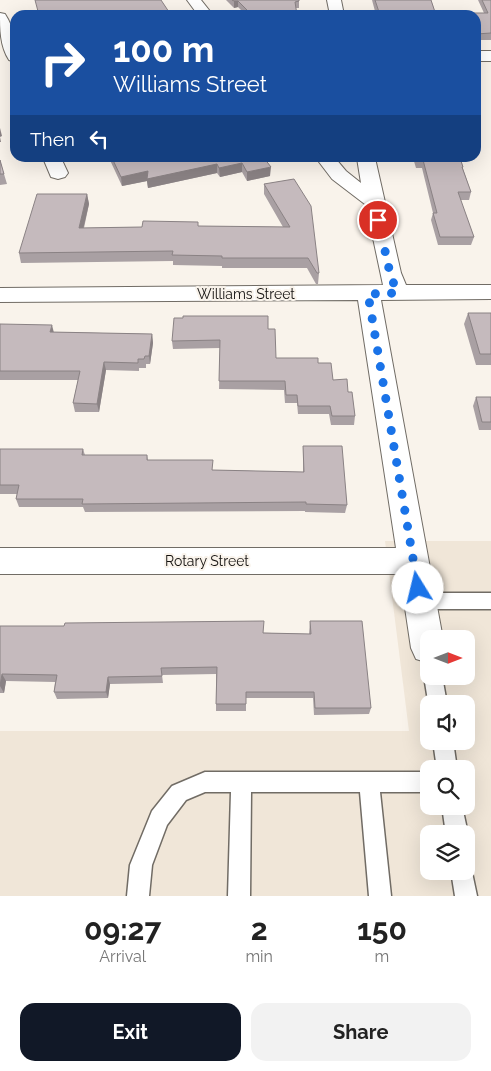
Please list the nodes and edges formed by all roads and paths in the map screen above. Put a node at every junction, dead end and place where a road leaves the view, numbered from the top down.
1 (194, 0) edge
2 (202, 10) edge
3 (0, 17) edge
4 (10, 44) edge
5 (328, 162) edge
6 (367, 162) edge
7 (374, 202) junction
8 (491, 292) edge
9 (397, 293) junction
10 (368, 294) junction
11 (0, 295) edge
12 (0, 561) edge
13 (414, 561) junction
14 (420, 601) junction
15 (491, 601) edge
16 (426, 630) edge
17 (241, 782) junction
18 (369, 782) junction
19 (420, 782) edge
20 (463, 880) edge
21 (138, 896) edge
22 (239, 896) edge
23 (380, 896) edge
24 (466, 896) edge

1 - 2 street
3 - 4 street
5 - 7 street
6 - 7 street
7 - 9 street
8 - 9 street, Williams Street
9 - 10 street, Williams Street
10 - 11 street, Williams Street
10 - 13 street
12 - 13 street, Rotary Street
13 - 14 street
14 - 15 lane
14 - 16 street
17 - 18 lane
17 - 21 lane
17 - 22 lane
18 - 19 lane
18 - 23 lane
20 - 24 lane

